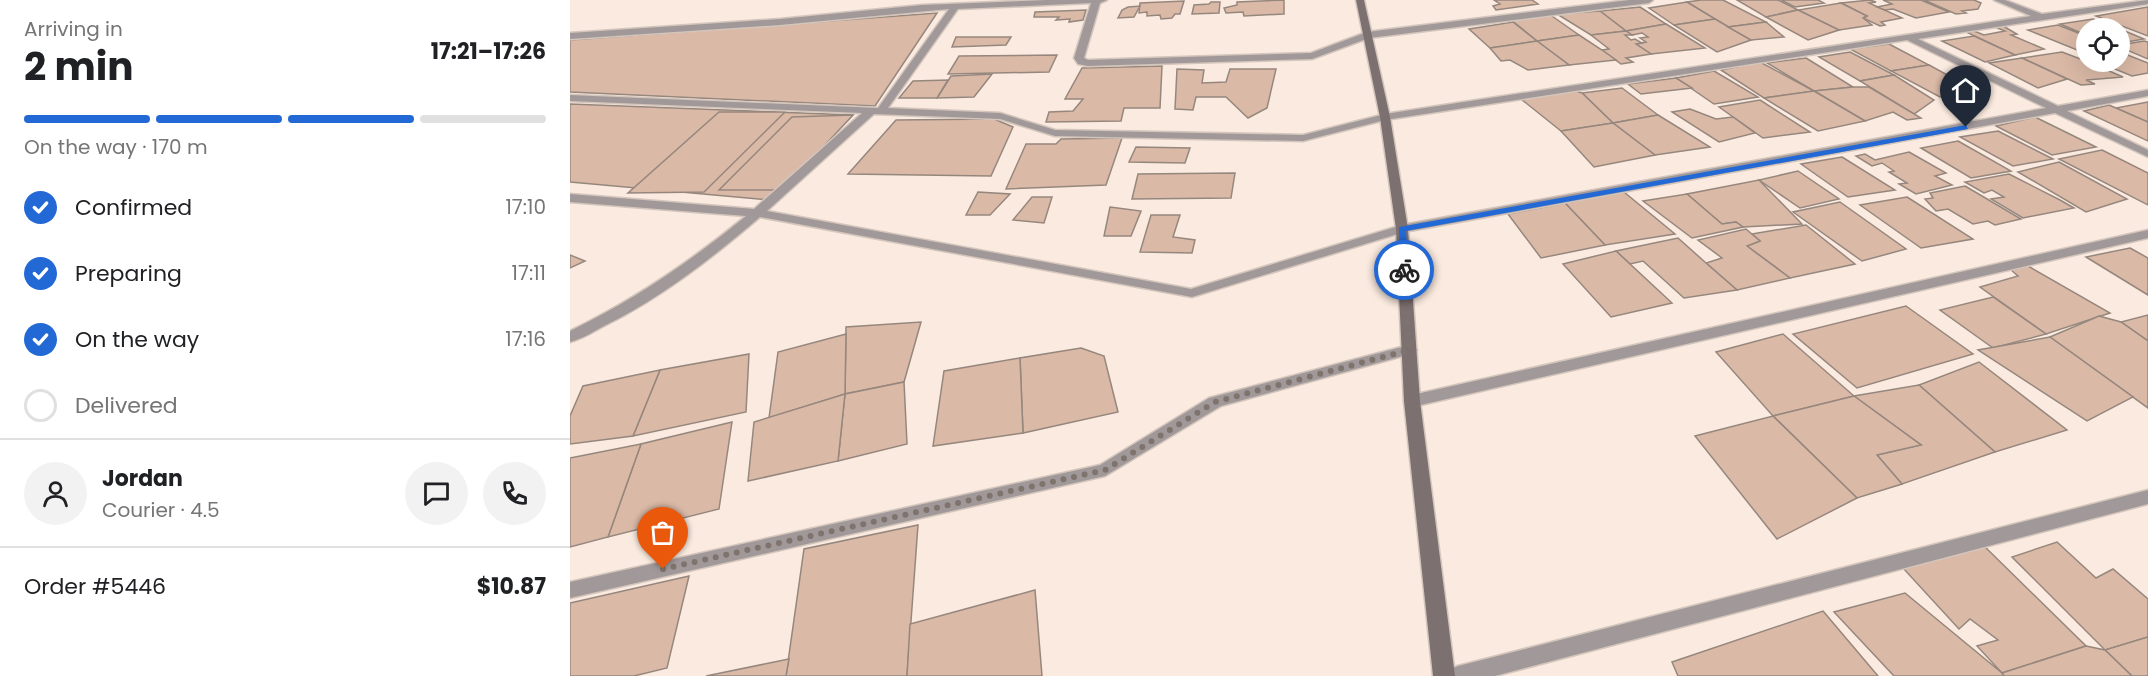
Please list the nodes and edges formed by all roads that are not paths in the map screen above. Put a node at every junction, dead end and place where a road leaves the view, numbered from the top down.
1 (1103, 0) edge
2 (1360, 0) edge
3 (1649, 0) edge
4 (1998, 0) edge
5 (1095, 1) edge
6 (2148, 1) edge
7 (955, 7) junction
8 (2043, 18) junction
9 (1367, 35) junction
10 (570, 36) edge
11 (1909, 38) junction
12 (2148, 93) edge
13 (570, 98) edge
14 (2060, 110) junction
15 (876, 111) junction
16 (1384, 117) junction
17 (2148, 154) edge
18 (570, 198) edge
19 (759, 213) junction
20 (1402, 229) junction
21 (2148, 234) edge
22 (570, 337) edge
23 (1409, 350) junction
24 (1412, 401) junction
25 (2148, 497) edge
26 (570, 590) edge
27 (1444, 676) edge
28 (1458, 676) edge

1 - 5 street
2 - 9 street
3 - 9 street
4 - 8 street
5 - 7 street
5 - 9 street
6 - 8 street
7 - 10 street
7 - 15 street
8 - 11 street
9 - 16 street
11 - 14 street
11 - 16 street
12 - 14 street
13 - 15 street
14 - 17 street
14 - 20 street
15 - 16 street
15 - 19 street
16 - 20 street
18 - 19 street
19 - 20 street
19 - 22 street
20 - 23 street
21 - 24 street
23 - 24 street
23 - 26 street
24 - 27 street
25 - 28 street

